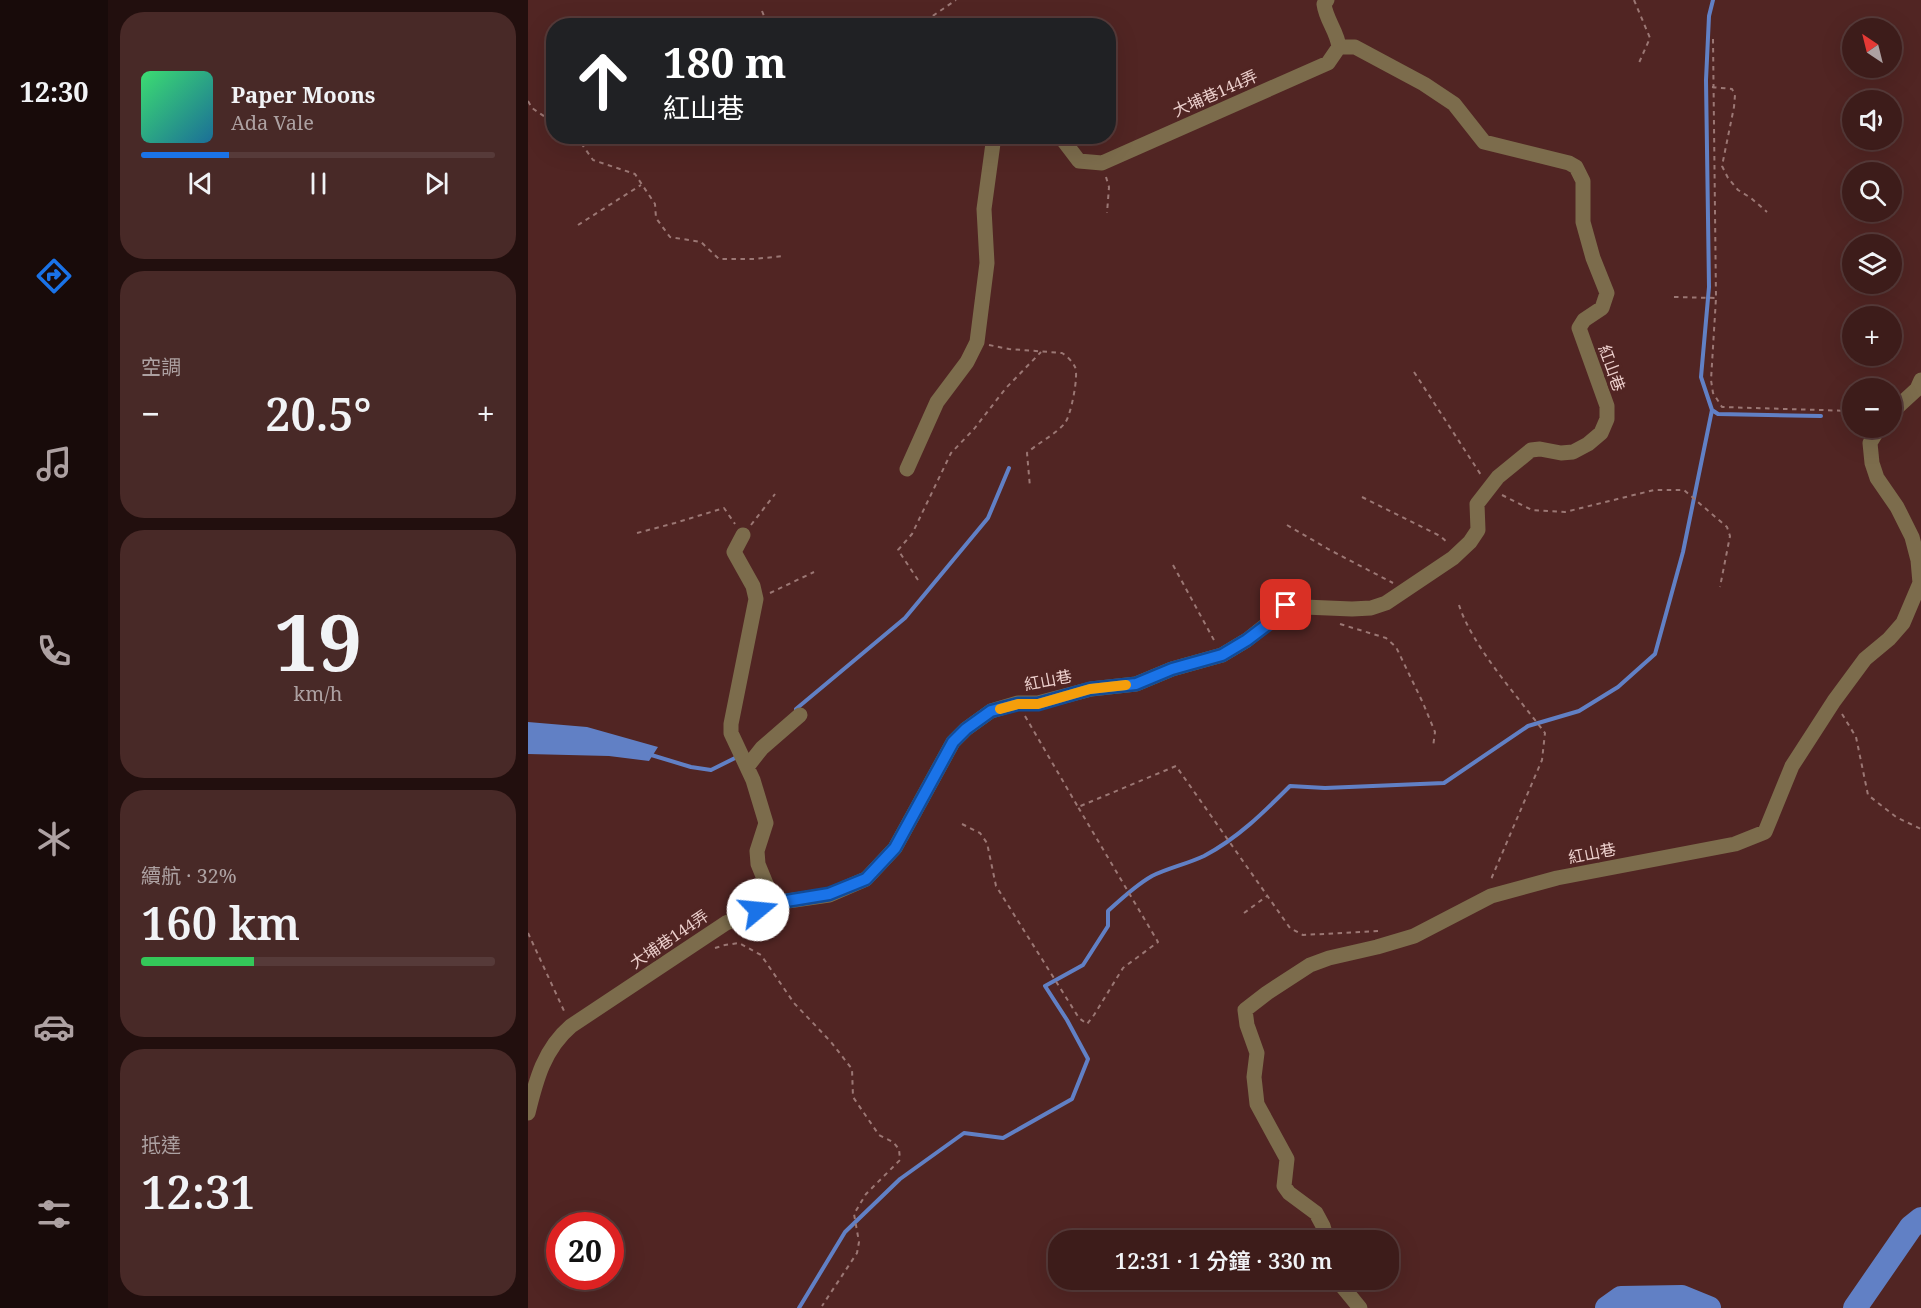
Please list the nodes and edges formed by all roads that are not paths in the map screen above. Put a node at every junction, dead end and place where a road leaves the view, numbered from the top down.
1 (1327, 0) edge
2 (1339, 47) junction
3 (993, 144) edge
4 (1066, 144) edge
5 (1921, 380) edge
6 (1902, 402) edge
7 (1873, 438) edge
8 (907, 469) dead end
9 (743, 535) road end
10 (1018, 704) joint
11 (800, 715) dead end
12 (747, 767) junction
13 (774, 903) junction
14 (528, 1113) edge
15 (1324, 1230) edge
16 (1345, 1290) edge
17 (1360, 1308) edge

1 - 2 street
2 - 4 street, 大埔巷144弄
2 - 10 street, 紅山巷
3 - 8 street
5 - 6 street
7 - 15 street, 紅山巷
9 - 12 street
10 - 13 street, 大埔巷144弄
11 - 12 street
12 - 13 street
13 - 14 street, 大埔巷144弄
16 - 17 street

